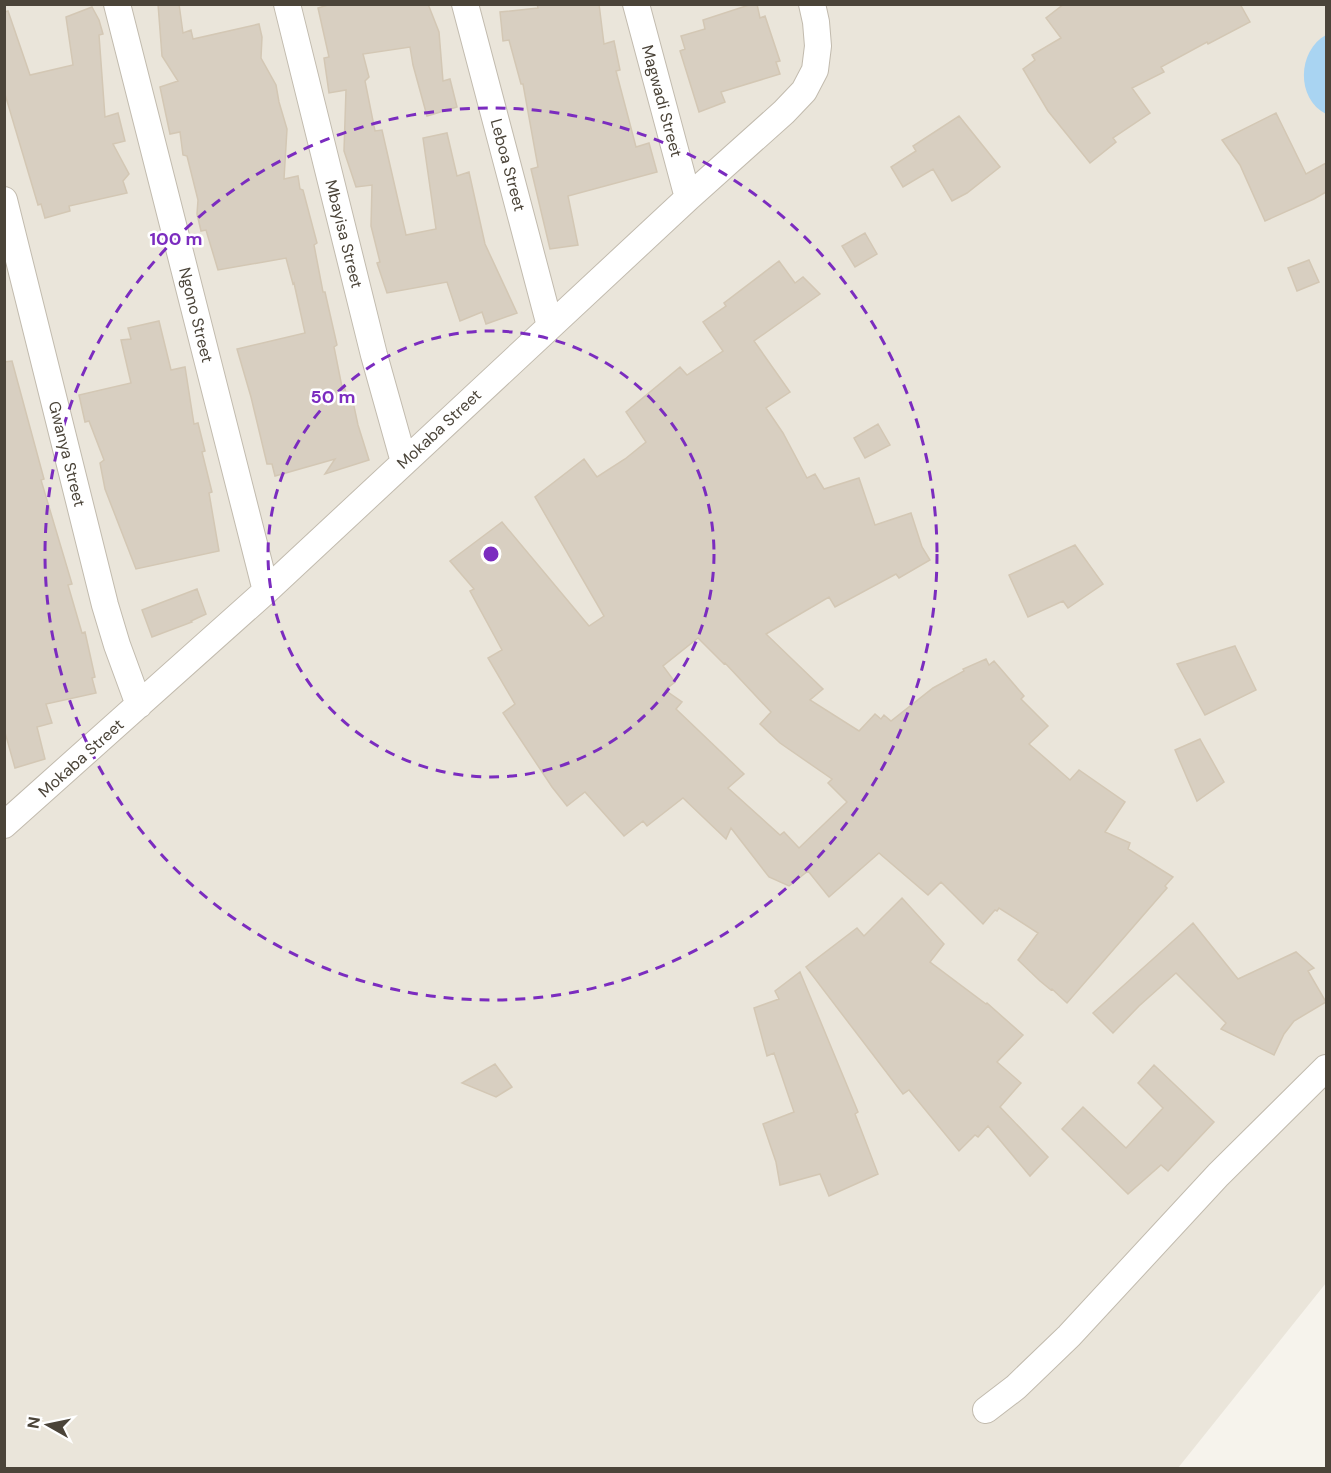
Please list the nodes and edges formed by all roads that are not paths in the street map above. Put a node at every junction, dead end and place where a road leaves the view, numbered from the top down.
1 (117, 4) edge
2 (287, 4) edge
3 (465, 4) edge
4 (636, 4) edge
5 (812, 4) edge
6 (688, 198) junction
7 (4, 200) edge
8 (550, 326) junction
9 (404, 462) junction
10 (266, 591) junction
11 (139, 705) junction
12 (4, 825) edge
13 (1326, 1068) edge
14 (986, 1410) dead end

1 - 10 street, Ngono Street
2 - 9 street, Mbayisa Street
3 - 8 street, Leboa Street
4 - 6 street, Magwadi Street
5 - 6 street, Mokaba Street
6 - 8 street, Mokaba Street
7 - 11 street, Gwanya Street
8 - 9 street, Mokaba Street
9 - 10 street, Mokaba Street
10 - 11 street, Mokaba Street
11 - 12 street, Mokaba Street
13 - 14 street

